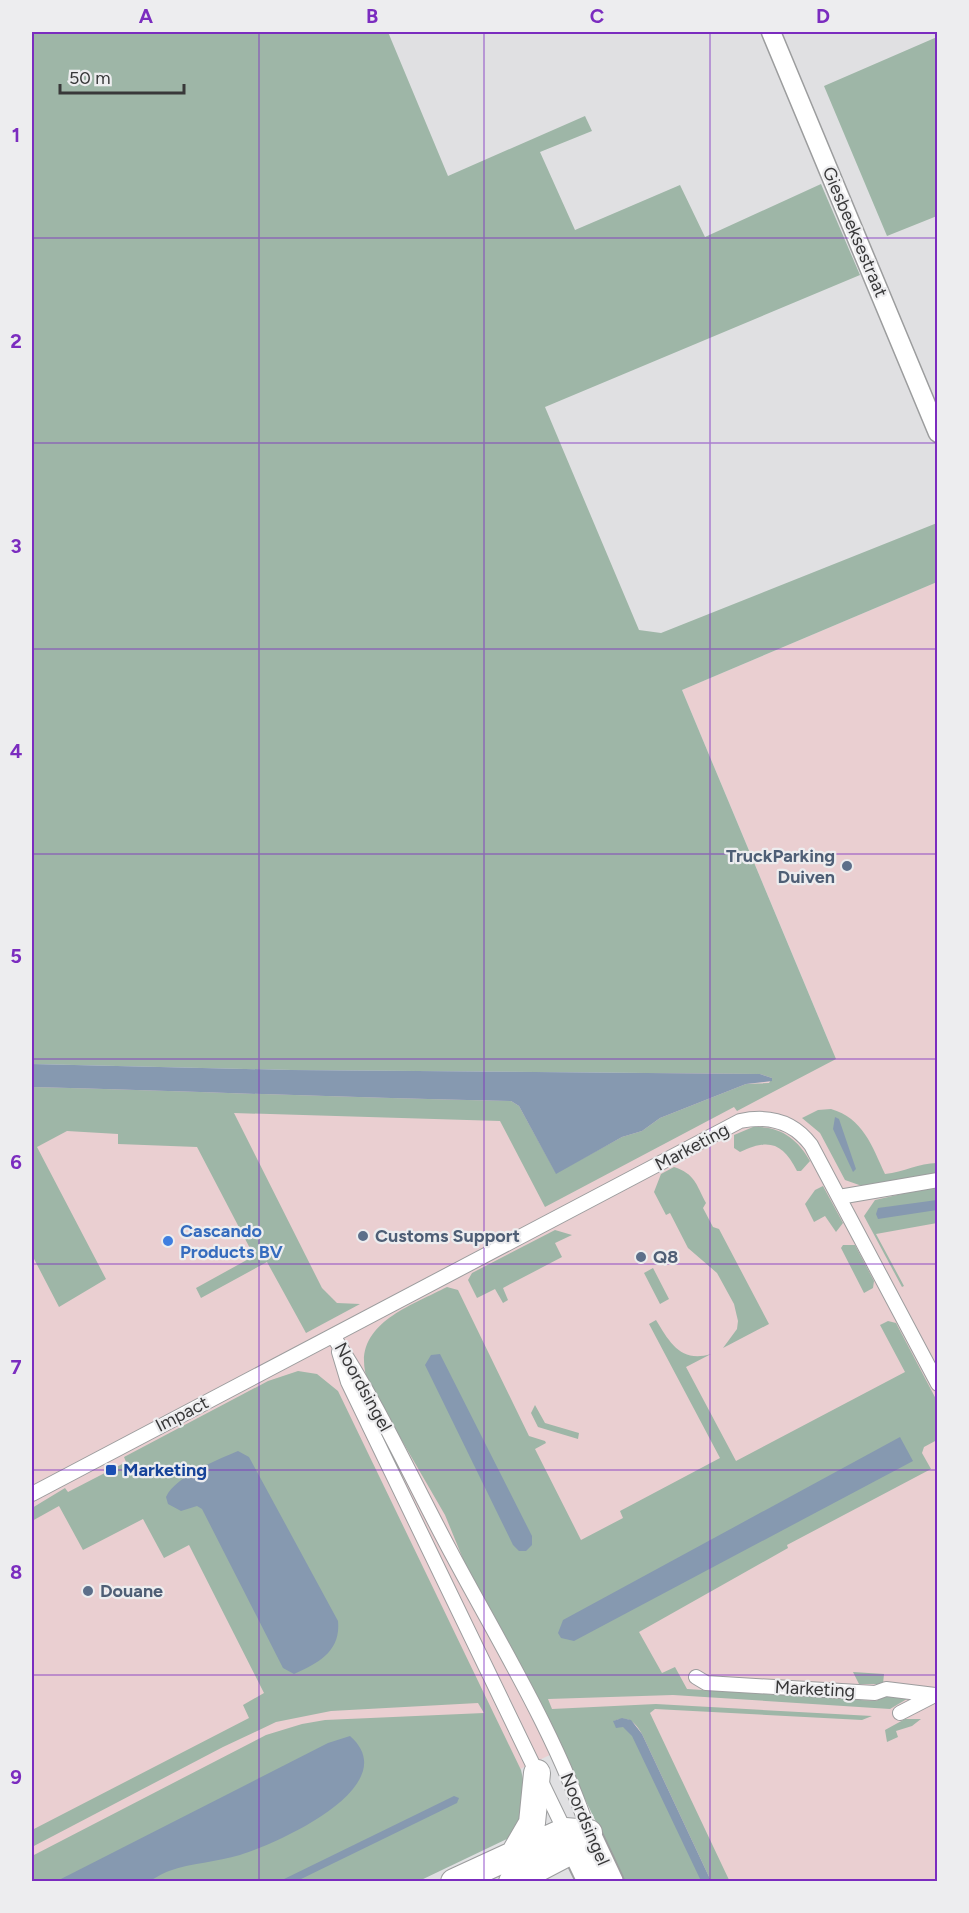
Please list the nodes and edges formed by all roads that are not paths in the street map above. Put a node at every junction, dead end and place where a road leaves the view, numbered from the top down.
1 (771, 32) edge
2 (938, 433) edge
3 (938, 1180) edge
4 (839, 1197) junction
5 (333, 1336) junction
6 (938, 1384) edge
7 (32, 1494) edge
8 (696, 1677) dead end
9 (936, 1694) edge
10 (900, 1713) dead end
11 (537, 1773) junction
12 (570, 1831) junction
13 (514, 1854) junction
14 (454, 1881) edge
15 (512, 1881) edge
16 (589, 1881) edge
17 (612, 1881) edge

1 - 2 street, Giesbeeksestraat
3 - 4 street
4 - 5 street, Marketing
4 - 6 street, Marketing
5 - 7 street, Impact
5 - 11 street, Noordsingel
5 - 12 street, Noordsingel
8 - 9 street, Marketing
9 - 10 street, Marketing
11 - 12 street, Noordsingel
11 - 13 highway
12 - 13 highway
12 - 15 highway
12 - 16 main road, Noordsingel
12 - 17 main road, Noordsingel
13 - 14 highway

